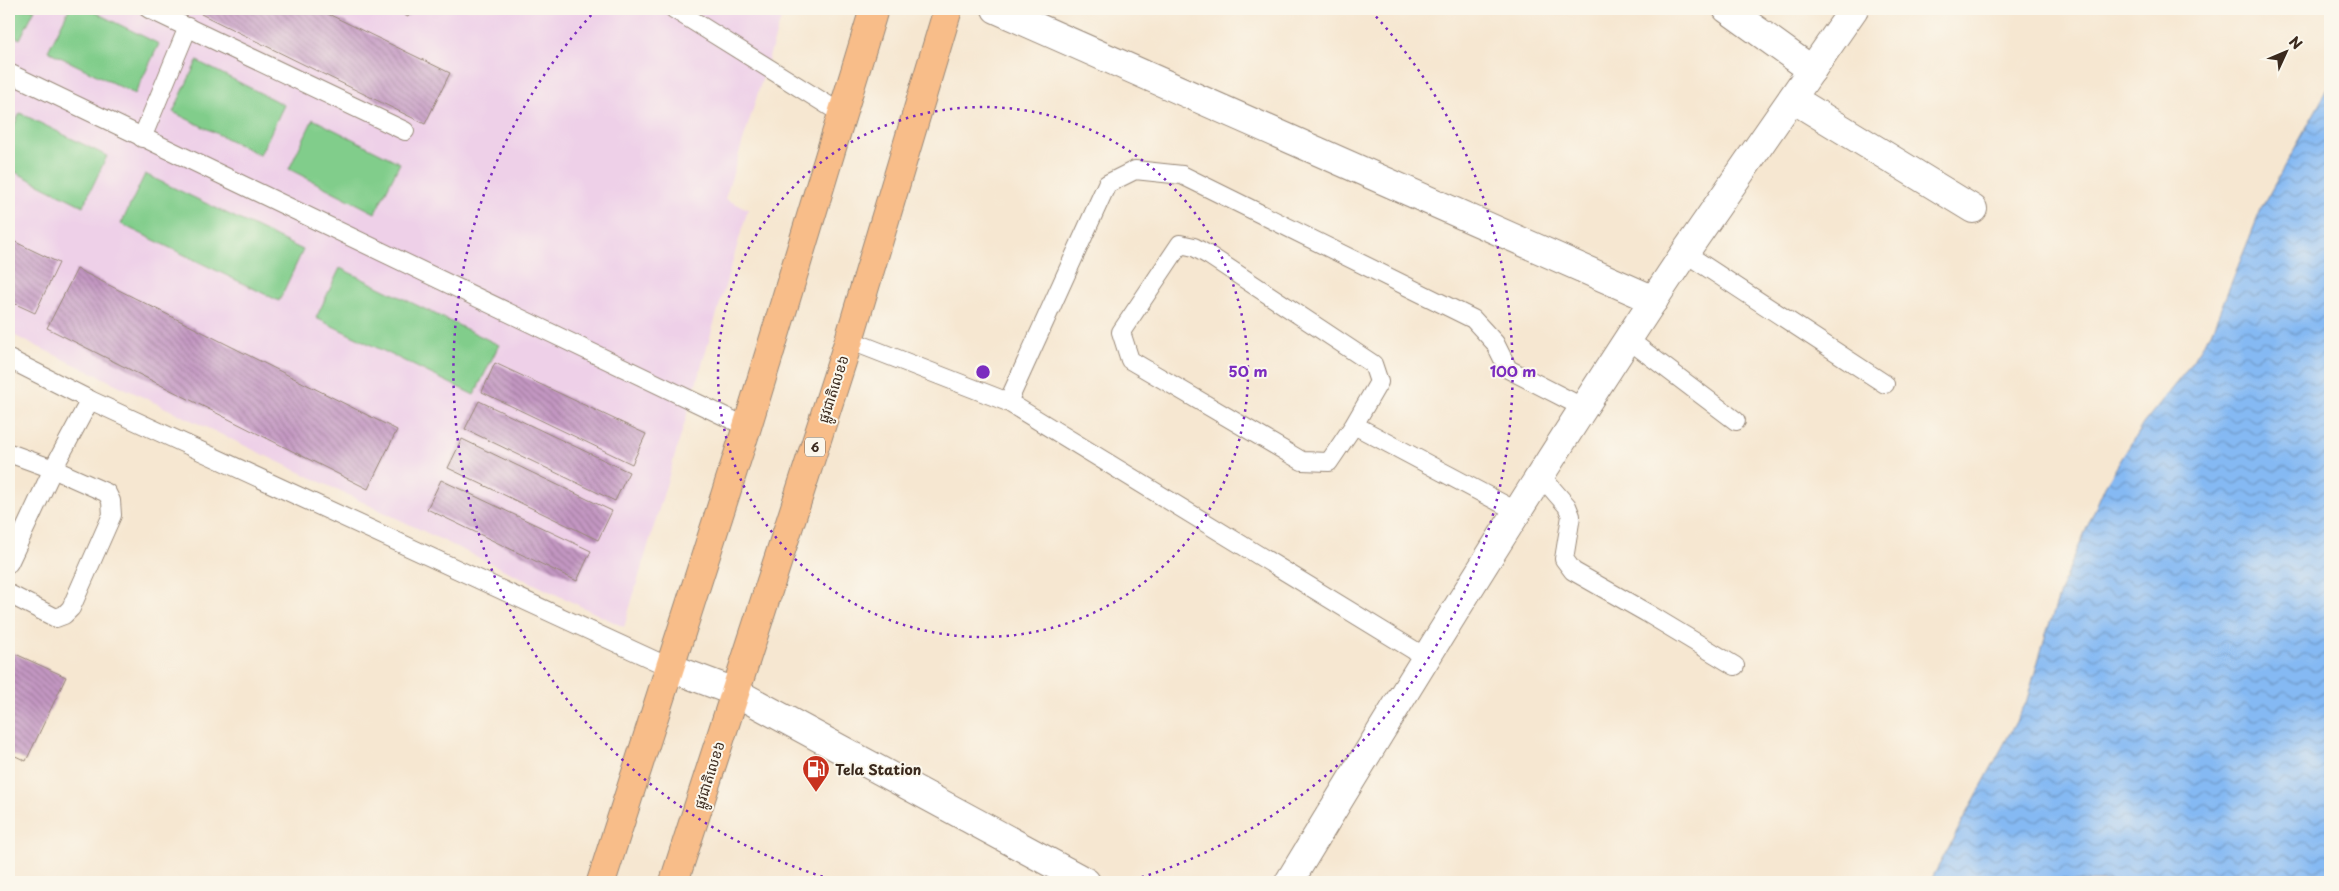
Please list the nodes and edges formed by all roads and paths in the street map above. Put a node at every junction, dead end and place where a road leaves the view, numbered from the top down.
1 (149, 9) edge
2 (674, 9) edge
3 (874, 9) edge
4 (948, 9) edge
5 (996, 9) edge
6 (1727, 9) edge
7 (1854, 9) edge
8 (188, 28) junction
9 (1812, 70) junction
10 (9, 72) edge
11 (1793, 99) junction
12 (842, 114) junction
13 (404, 131) dead end
14 (142, 138) junction
15 (1972, 209) dead end
16 (1686, 253) junction
17 (1654, 300) junction
18 (849, 340) junction
19 (1628, 340) junction
20 (9, 359) edge
21 (1885, 384) dead end
22 (90, 400) junction
23 (1008, 402) junction
24 (1584, 408) junction
25 (1736, 421) dead end
26 (1354, 425) junction
27 (747, 427) junction
28 (9, 452) edge
29 (53, 469) junction
30 (1541, 476) junction
31 (1518, 512) junction
32 (9, 564) edge
33 (9, 594) edge
34 (1425, 657) junction
35 (1735, 666) dead end
36 (671, 668) junction
37 (735, 692) junction
38 (601, 882) edge
39 (674, 882) edge
40 (1086, 882) edge
41 (1288, 882) edge

1 - 8 lane
2 - 12 lane
3 - 12 highway
4 - 18 highway, ផ្លូវជាតិលេខ៦ / 6
5 - 17 street
6 - 9 street
7 - 9 street
8 - 13 lane
8 - 14 lane
9 - 11 street
10 - 14 lane
11 - 15 street
11 - 16 street
12 - 27 highway
14 - 27 lane
16 - 17 street
16 - 21 lane
17 - 19 street
18 - 23 lane
18 - 37 highway, ផ្លូវជាតិលេខ៦ / 6
19 - 24 street
19 - 25 lane
20 - 22 lane
22 - 29 lane
22 - 36 lane
23 - 24 lane
23 - 34 lane
24 - 30 street
26 - 26 lane
26 - 31 lane
27 - 36 highway
28 - 29 lane
29 - 32 lane
29 - 33 lane
30 - 31 street
30 - 35 lane
31 - 34 street
34 - 41 street
36 - 37 street
36 - 38 highway
37 - 39 highway, ផ្លូវជាតិលេខ៦ / 6
37 - 40 street

